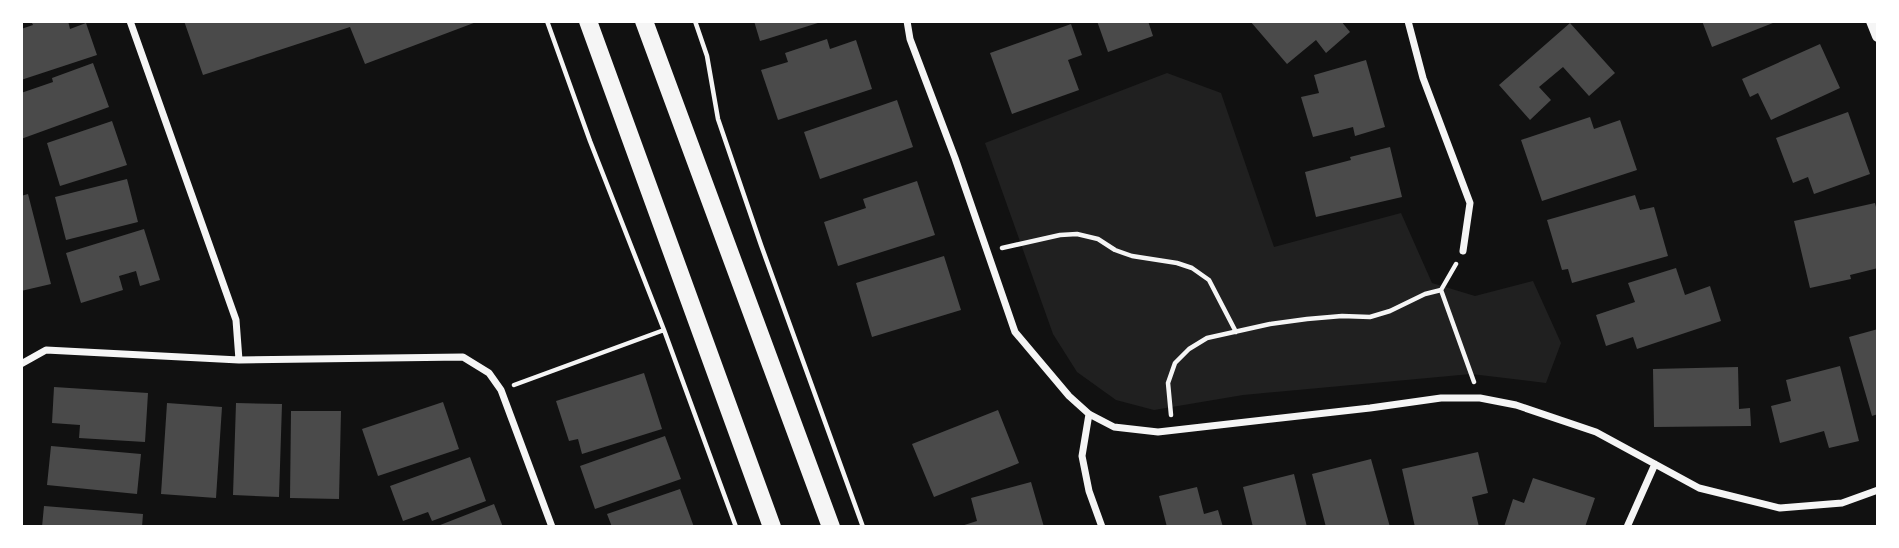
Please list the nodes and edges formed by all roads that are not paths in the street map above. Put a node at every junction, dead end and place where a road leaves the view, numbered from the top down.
1 (130, 21) edge
2 (588, 21) edge
3 (644, 21) edge
4 (907, 21) edge
5 (1408, 21) edge
6 (1871, 21) edge
7 (1878, 36) edge
8 (1463, 251) road end
9 (239, 360) junction
10 (21, 364) edge
11 (1089, 414) junction
12 (1655, 464) junction
13 (1878, 490) edge
14 (552, 527) edge
15 (772, 527) edge
16 (831, 527) edge
17 (1102, 527) edge
18 (1628, 527) edge

1 - 9 street
2 - 15 main road
3 - 16 main road
4 - 11 street
5 - 8 street
6 - 7 street
9 - 10 street
9 - 14 street
11 - 12 street
11 - 17 street
12 - 13 street
12 - 18 street

